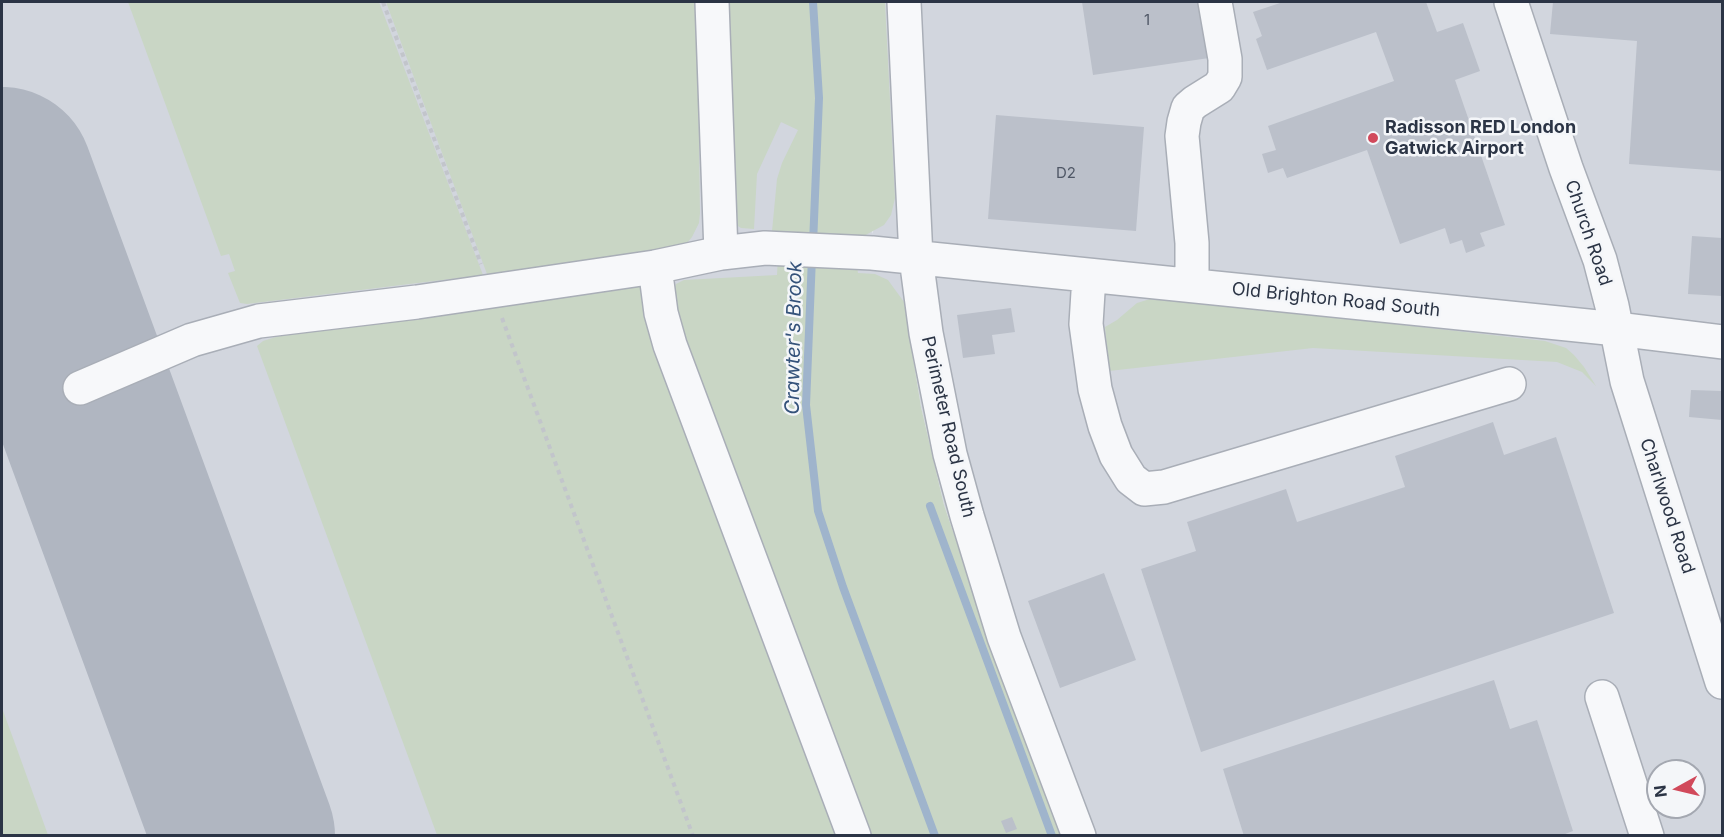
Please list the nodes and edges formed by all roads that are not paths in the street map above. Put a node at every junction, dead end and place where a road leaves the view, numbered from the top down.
1 (712, 2) edge
2 (904, 2) edge
3 (1215, 2) edge
4 (1511, 2) edge
5 (721, 253) junction
6 (916, 258) junction
7 (655, 267) junction
8 (1089, 276) junction
9 (1192, 285) junction
10 (1617, 329) junction
11 (1722, 342) edge
12 (1509, 384) dead end
13 (80, 388) dead end
14 (1722, 682) edge
15 (1602, 697) dead end
16 (854, 836) edge
17 (1079, 836) edge
18 (1647, 836) edge

1 - 5 street
2 - 6 street, Perimeter Road South
3 - 9 street
4 - 10 street, Church Road
5 - 6 street, Old Brighton Road South
5 - 7 street, Old Brighton Road South
6 - 8 street, Old Brighton Road South
6 - 17 street, Perimeter Road South
7 - 13 street, Old Brighton Road South
7 - 16 street
8 - 9 street, Old Brighton Road South
8 - 12 street
9 - 10 street, Old Brighton Road South
10 - 11 street, Old Brighton Road South
10 - 14 street, Charlwood Road
15 - 18 street

